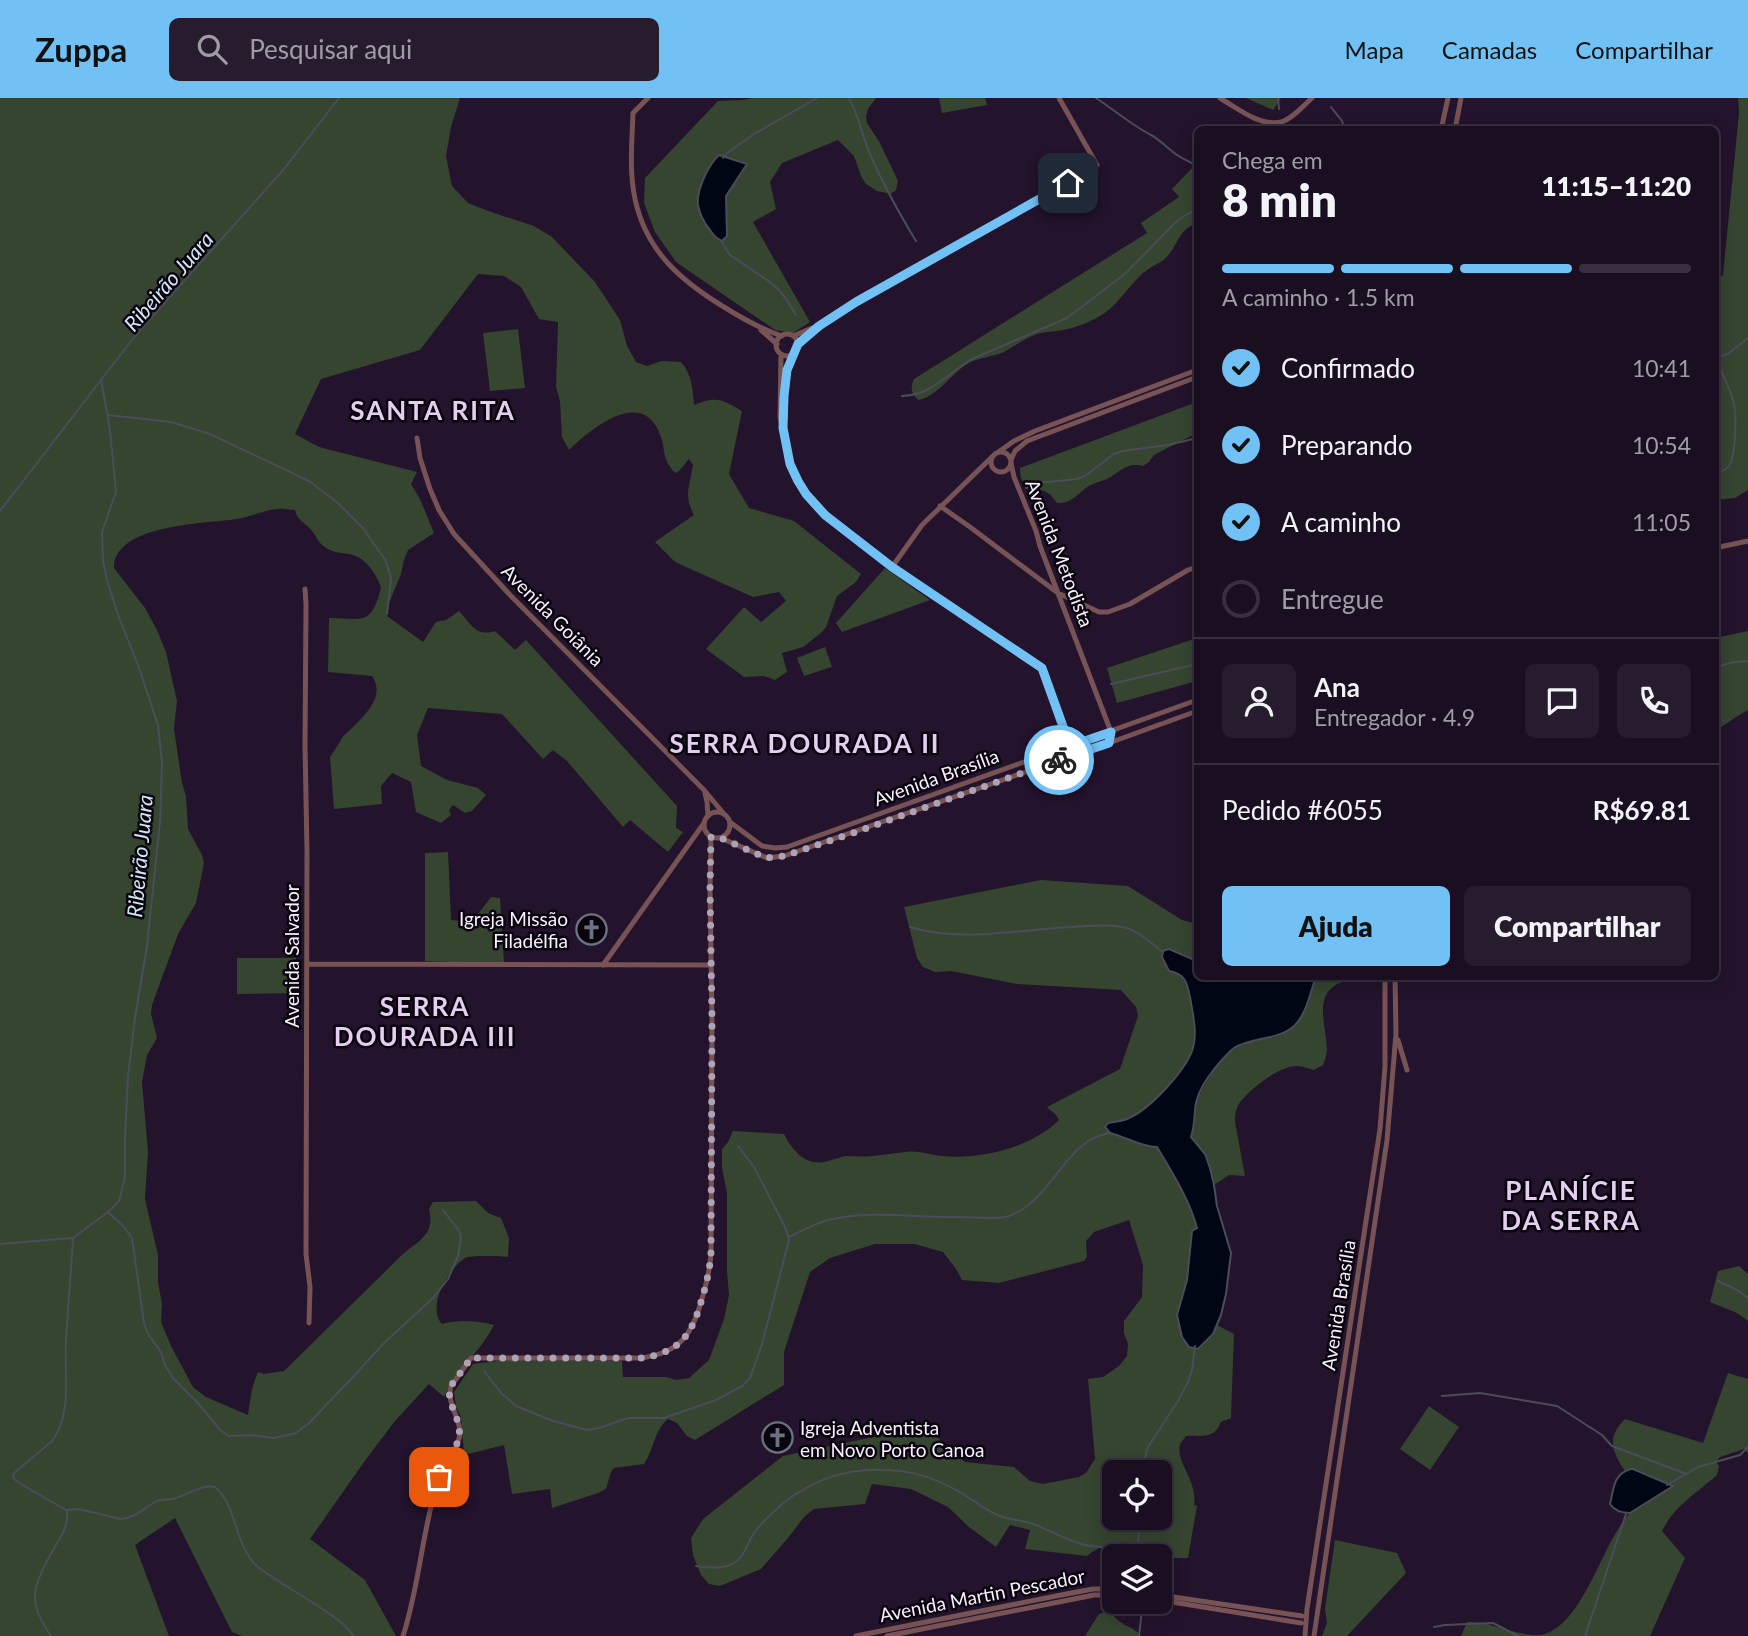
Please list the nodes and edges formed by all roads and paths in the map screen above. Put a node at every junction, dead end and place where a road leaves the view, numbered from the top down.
1 (648, 98) edge
2 (1059, 98) edge
3 (1220, 98) edge
4 (1312, 98) edge
5 (1448, 98) edge
6 (1461, 98) edge
7 (1442, 126) edge
8 (1456, 126) edge
9 (819, 326) junction
10 (759, 328) junction
11 (782, 336) junction
12 (793, 336) junction
13 (776, 344) junction
14 (798, 344) junction
15 (781, 354) junction
16 (793, 354) junction
17 (1194, 371) edge
18 (1194, 378) edge
19 (783, 428) junction
20 (417, 438) dead end
21 (995, 454) junction
22 (1011, 462) junction
23 (940, 506) junction
24 (1748, 541) edge
25 (1719, 547) edge
26 (892, 567) junction
27 (1194, 568) edge
28 (305, 589) dead end
29 (1058, 593) junction
30 (1194, 702) edge
31 (1194, 711) edge
32 (1111, 732) junction
33 (1109, 743) junction
34 (1070, 746) junction
35 (1079, 753) junction
36 (999, 771) junction
37 (990, 774) junction
38 (996, 782) junction
39 (983, 787) junction
40 (704, 790) junction
41 (930, 796) junction
42 (925, 807) junction
43 (724, 814) junction
44 (708, 816) junction
45 (730, 822) junction
46 (704, 823) junction
47 (694, 837) junction
48 (710, 837) junction
49 (721, 838) junction
50 (307, 964) junction
51 (603, 965) junction
52 (712, 965) junction
53 (1385, 980) edge
54 (1395, 980) edge
55 (1396, 1034) junction
56 (1407, 1070) dead end
57 (309, 1322) dead end
58 (1342, 1381) junction
59 (1349, 1398) junction
60 (1331, 1452) junction
61 (1340, 1460) junction
62 (1102, 1589) edge
63 (1102, 1595) edge
64 (1172, 1597) edge
65 (1172, 1602) edge
66 (1307, 1609) junction
67 (1319, 1610) junction
68 (1301, 1619) junction
69 (1305, 1632) edge
70 (884, 1633) edge
71 (868, 1635) edge
72 (403, 1636) edge
73 (856, 1636) edge
74 (1314, 1636) edge

1 - 10 street
2 - 9 street
3 - 4 street
5 - 7 street
6 - 8 street
9 - 12 street
9 - 14 street
10 - 11 street
10 - 13 street
11 - 12 street
11 - 13 street
12 - 14 street
13 - 15 street
14 - 16 street
15 - 16 street
15 - 19 street
16 - 19 street
17 - 21 street
18 - 22 street
19 - 26 street
20 - 40 street, Avenida Goiânia
21 - 22 street
21 - 22 street
21 - 23 street
22 - 29 street, Avenida Metodista
23 - 26 street
23 - 29 street
24 - 25 street
26 - 34 street
27 - 29 street
28 - 50 street, Avenida Salvador
29 - 32 street, Avenida Metodista
30 - 32 street, Avenida Brasília
31 - 33 street, Avenida Brasília
32 - 33 street
32 - 34 street, Avenida Brasília
33 - 35 street, Avenida Brasília
34 - 35 street
34 - 36 street, Avenida Brasília
35 - 38 street, Avenida Brasília
36 - 37 street, Avenida Brasília
36 - 38 street
37 - 39 street
37 - 41 street, Avenida Brasília
38 - 39 street, Avenida Brasília
39 - 42 street, Avenida Brasília
40 - 43 street, Avenida Goiânia
40 - 44 street
41 - 42 street
41 - 45 street, Avenida Brasília
42 - 49 street, Avenida Brasília
43 - 44 street
43 - 45 street
44 - 46 street
45 - 49 street
46 - 47 street
46 - 48 street
47 - 48 street
47 - 51 street
48 - 49 street
48 - 52 street
50 - 51 street
50 - 57 street, Avenida Salvador
51 - 52 street
52 - 72 street
53 - 58 street, Avenida Brasília
54 - 55 street, Avenida Brasília
55 - 56 street
55 - 59 street, Avenida Brasília
58 - 59 street
58 - 60 street, Avenida Brasília
59 - 61 street, Avenida Brasília
60 - 61 street
60 - 66 street, Avenida Brasília
61 - 67 street, Avenida Brasília
62 - 70 street, Avenida Martin Pescador
63 - 70 street, Avenida Martin Pescador
64 - 68 street
65 - 68 street
66 - 67 street
66 - 68 street
66 - 69 street, Avenida Brasília
67 - 74 street, Avenida Brasília
68 - 69 street
70 - 71 street, Avenida Martin Pescador
71 - 73 street, Avenida Martin Pescador

